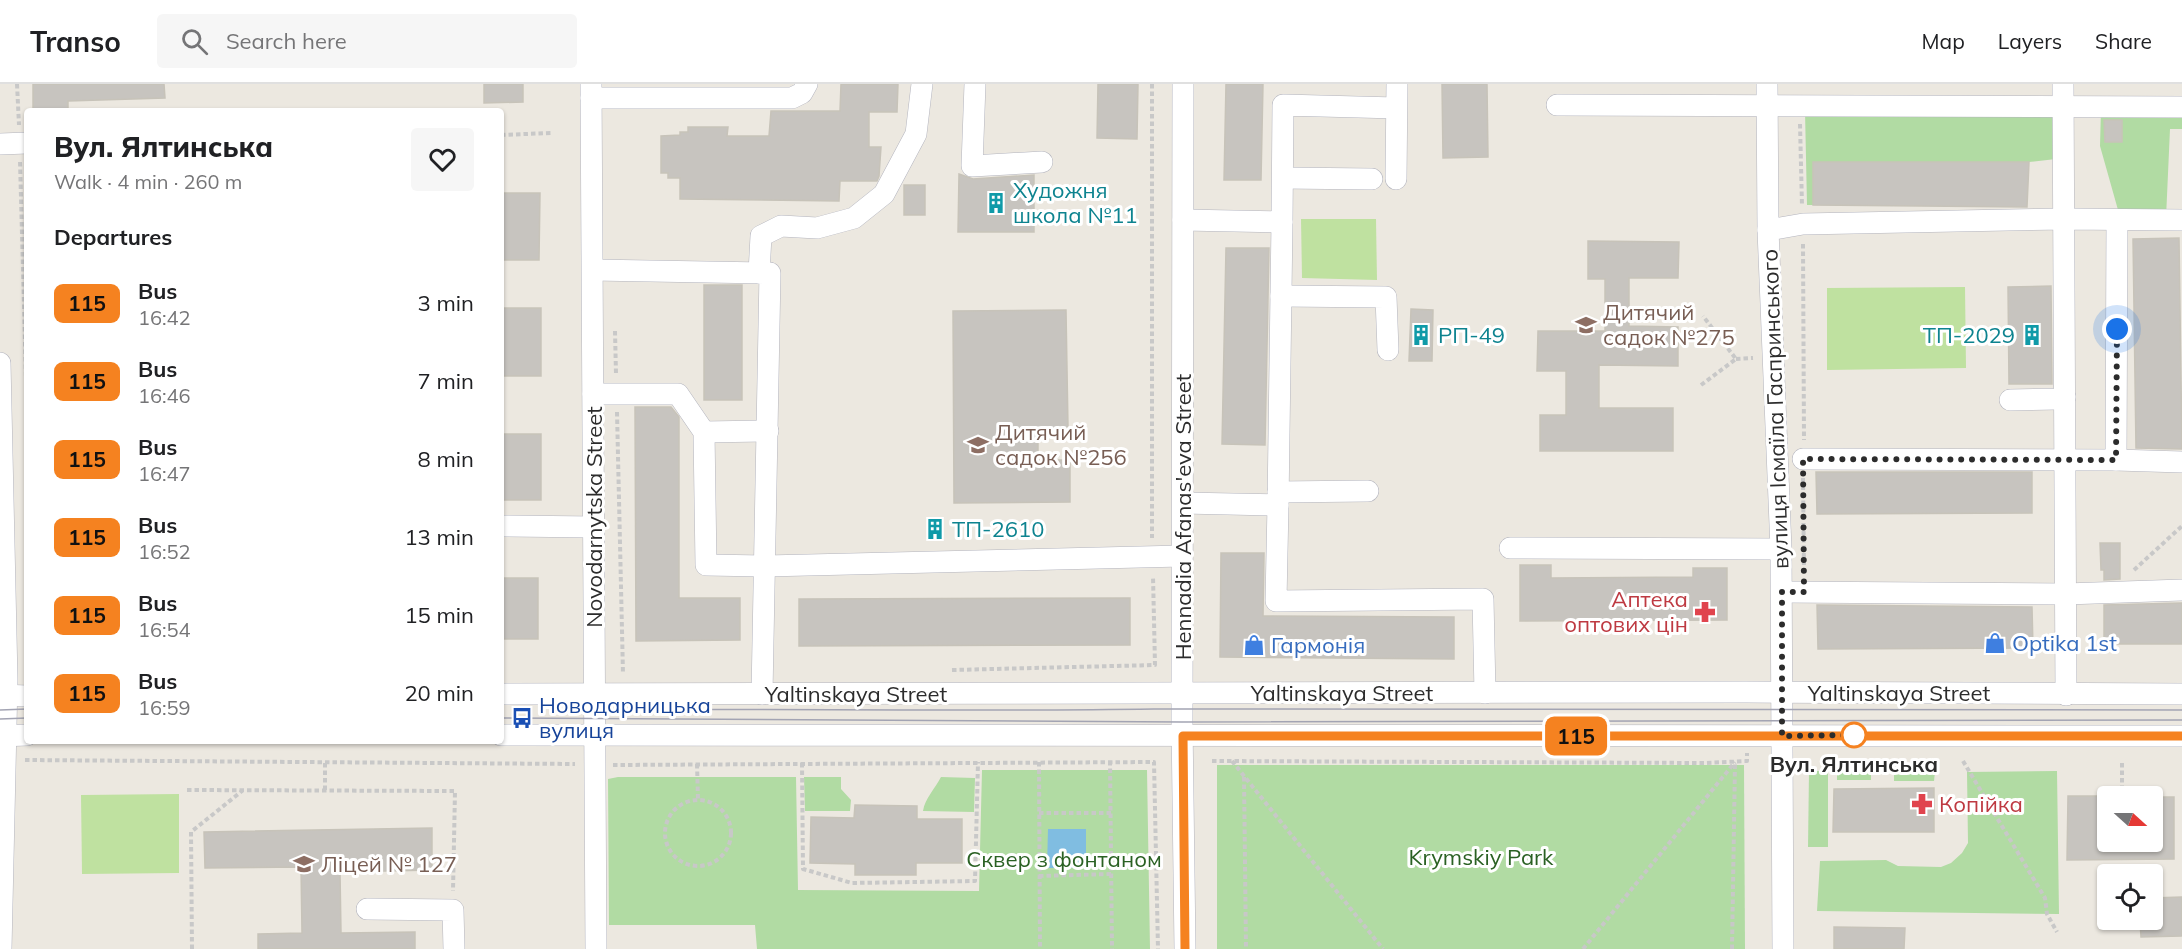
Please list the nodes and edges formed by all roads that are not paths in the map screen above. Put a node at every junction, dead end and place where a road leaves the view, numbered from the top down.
1 (807, 84) edge
2 (922, 84) edge
3 (975, 84) edge
4 (1183, 84) edge
5 (1397, 84) edge
6 (2063, 84) edge
7 (591, 91) edge
8 (1767, 94) edge
9 (1557, 105) dead end
10 (2063, 106) junction
11 (2182, 107) edge
12 (1396, 108) junction
13 (1042, 162) dead end
14 (1283, 178) junction
15 (1372, 179) dead end
16 (1396, 179) dead end
17 (2064, 219) junction
18 (1183, 220) junction
19 (2117, 220) junction
20 (2182, 220) edge
21 (1282, 222) junction
22 (1768, 230) junction
23 (593, 270) junction
24 (759, 273) junction
25 (1281, 296) junction
26 (1388, 350) dead end
27 (0, 363) edge
28 (594, 394) junction
29 (2065, 397) junction
30 (2010, 399) dead end
31 (1, 422) edge
32 (768, 431) junction
33 (704, 432) junction
34 (1803, 459) road end
35 (2065, 460) junction
36 (2116, 460) junction
37 (2182, 462) edge
38 (1368, 491) dead end
39 (1278, 498) junction
40 (1183, 503) junction
41 (504, 526) edge
42 (594, 527) junction
43 (1510, 548) dead end
44 (1781, 549) junction
45 (1182, 556) junction
46 (766, 567) junction
47 (2182, 590) edge
48 (1782, 592) junction
49 (2066, 594) junction
50 (1782, 692) junction
51 (1485, 693) junction
52 (504, 694) edge
53 (594, 694) junction
54 (762, 694) junction
55 (1182, 694) junction
56 (2182, 694) edge
57 (11, 695) edge
58 (2066, 695) junction
59 (3, 735) edge
60 (24, 735) edge
61 (504, 735) edge
62 (595, 736) junction
63 (1183, 736) junction
64 (1782, 736) junction
65 (2182, 736) edge
66 (367, 909) dead end
67 (1, 949) edge
68 (454, 949) edge
69 (596, 949) edge
70 (1185, 949) edge
71 (1783, 949) edge

1 - 7 street
2 - 24 street
3 - 13 street
4 - 18 street, Hennadia Afanas'eva Street
5 - 12 street
6 - 10 street
7 - 23 street, Novodarnytska Street
8 - 9 street
8 - 10 street
8 - 22 street, вулиця Ісмаїла Гаспринського
10 - 11 street
10 - 17 street
12 - 14 street
12 - 16 street
14 - 15 street
14 - 21 street
17 - 19 street
17 - 22 street
17 - 29 street
18 - 21 street
18 - 40 street, Hennadia Afanas'eva Street
19 - 20 street
19 - 36 street
21 - 25 street
22 - 44 street, вулиця Ісмаїла Гаспринського
23 - 24 street
23 - 28 street, Novodarnytska Street
24 - 32 street
25 - 26 street
25 - 39 street
27 - 31 street
28 - 33 street
28 - 42 street, Novodarnytska Street
29 - 30 street
29 - 35 street
31 - 57 street
32 - 33 street
32 - 46 street
33 - 46 street
34 - 35 street
35 - 36 street
35 - 49 street
36 - 37 street
38 - 39 street
39 - 40 street
39 - 51 street
40 - 45 street, Hennadia Afanas'eva Street
41 - 42 street
42 - 53 street, Novodarnytska Street
43 - 44 street
44 - 48 street, вулиця Ісмаїла Гаспринського
45 - 46 street
45 - 55 street, Hennadia Afanas'eva Street
46 - 54 street
47 - 49 street
48 - 49 street
48 - 50 street, вулиця Ісмаїла Гаспринського
49 - 58 street
50 - 51 street, Yaltinskaya Street
50 - 58 street, Yaltinskaya Street
50 - 64 street, вулиця Ісмаїла Гаспринського
51 - 55 street, Yaltinskaya Street
52 - 53 street, Yaltinskaya Street
53 - 54 street, Yaltinskaya Street
53 - 62 street, Novodarnytska Street
54 - 55 street, Yaltinskaya Street
55 - 63 street, Hennadia Afanas'eva Street
56 - 58 street, Yaltinskaya Street
57 - 59 street
59 - 60 street
59 - 67 street
61 - 62 street, Yaltinskaya Street
62 - 63 street, Yaltinskaya Street
62 - 69 street, Novodarnytska Street
63 - 64 street, Yaltinskaya Street
63 - 70 street, Hennadia Afanas'eva Street
64 - 65 street, Yaltinskaya Street
64 - 71 street, вулиця Ісмаїла Гаспринського
66 - 68 street

